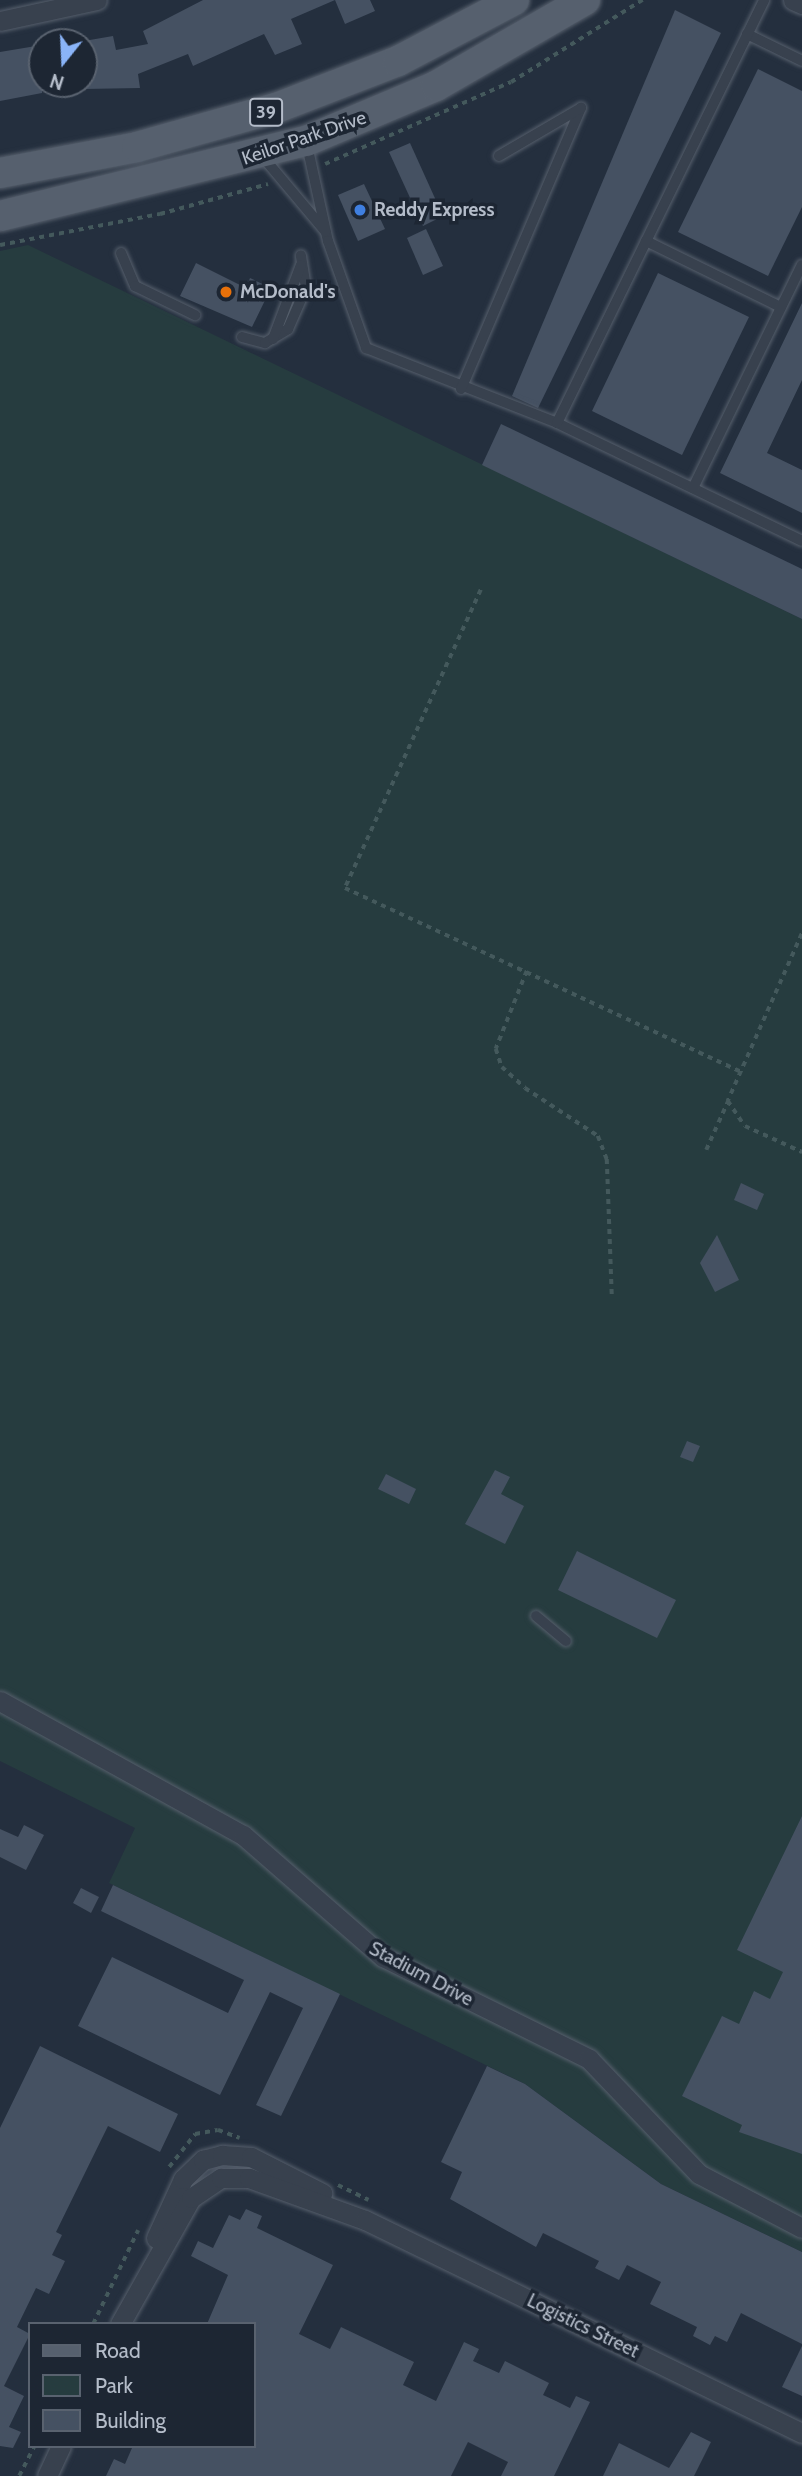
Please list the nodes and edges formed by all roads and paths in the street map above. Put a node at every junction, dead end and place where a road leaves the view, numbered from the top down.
1 (97, 0) edge
2 (514, 0) edge
3 (585, 0) edge
4 (764, 0) edge
5 (793, 0) edge
6 (802, 4) edge
7 (0, 21) edge
8 (747, 34) junction
9 (802, 61) edge
10 (292, 103) junction
11 (306, 141) junction
12 (261, 155) junction
13 (499, 156) dead end
14 (0, 173) edge
15 (0, 216) edge
16 (327, 234) junction
17 (646, 242) junction
18 (121, 253) dead end
19 (301, 255) dead end
20 (802, 265) edge
21 (782, 307) junction
22 (195, 315) dead end
23 (242, 337) dead end
24 (461, 389) junction
25 (557, 423) junction
26 (693, 488) junction
27 (802, 541) edge
28 (481, 590) dead end
29 (802, 933) edge
30 (527, 971) junction
31 (740, 1071) junction
32 (729, 1101) junction
33 (706, 1150) dead end
34 (802, 1152) edge
35 (612, 1297) dead end
36 (536, 1616) dead end
37 (566, 1641) dead end
38 (0, 1701) edge
39 (802, 2228) edge
40 (121, 2322) edge
41 (802, 2433) edge
42 (33, 2448) edge
43 (60, 2448) edge
44 (19, 2476) edge
45 (47, 2476) edge

1 - 7 street
2 - 10 main road, Keilor Park Drive / 39
3 - 11 main road, Keilor Park Drive / 39
4 - 8 lane
5 - 6 street
8 - 9 lane
8 - 17 lane
10 - 11 main road
10 - 14 main road, Keilor Park Drive / 39
11 - 12 main road, Keilor Park Drive / 39
11 - 16 lane
12 - 15 main road, Keilor Park Drive / 39
12 - 16 lane
13 - 24 lane
16 - 24 lane
17 - 21 lane
17 - 25 lane
18 - 22 lane
19 - 23 lane
20 - 21 lane
21 - 26 lane
24 - 25 lane
25 - 26 lane
26 - 27 lane
28 - 30 path
29 - 31 path
30 - 31 path
30 - 35 path
31 - 32 path
32 - 33 path
32 - 34 path
36 - 37 lane
38 - 39 street, Stadium Drive
40 - 41 street, Logistics Street
42 - 44 path
43 - 45 street

